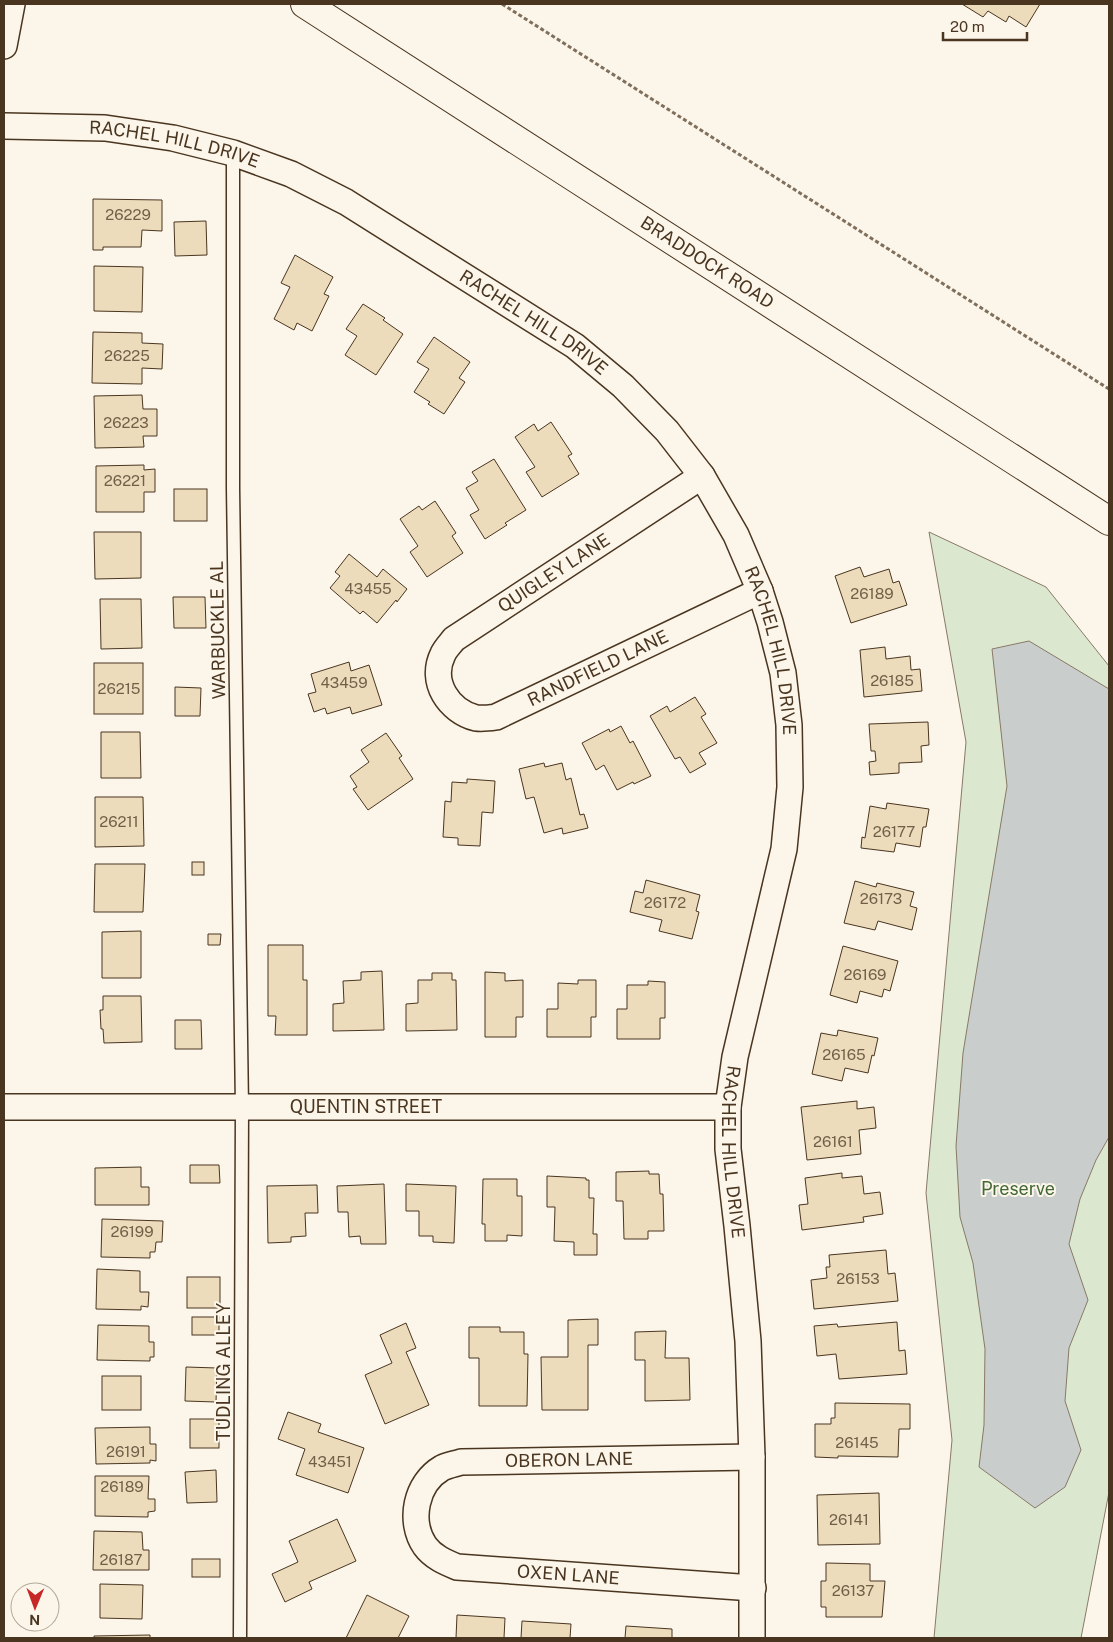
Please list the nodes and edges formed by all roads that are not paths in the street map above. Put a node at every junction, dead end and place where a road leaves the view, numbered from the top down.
1 (12, 4) edge
2 (305, 4) edge
3 (4, 46) edge
4 (4, 126) edge
5 (233, 153) junction
6 (702, 476) junction
7 (1109, 521) edge
8 (760, 591) junction
9 (442, 691) joint
10 (4, 1107) edge
11 (242, 1107) junction
12 (728, 1107) junction
13 (752, 1457) junction
14 (415, 1514) joint
15 (753, 1588) junction
16 (240, 1638) edge
17 (752, 1638) edge

1 - 3 street
2 - 7 main road, BRADDOCK ROAD
4 - 5 street, RACHEL HILL DRIVE
5 - 6 street, RACHEL HILL DRIVE
5 - 11 lane, WARBUCKLE AL
6 - 8 street, RACHEL HILL DRIVE
6 - 9 street, QUIGLEY LANE
8 - 9 street, RANDFIELD LANE
8 - 12 street, RACHEL HILL DRIVE
10 - 11 street, QUENTIN STREET
11 - 12 street, QUENTIN STREET
11 - 16 lane, TUDLING ALLEY
12 - 13 street, RACHEL HILL DRIVE
13 - 14 street, OBERON LANE
13 - 15 street, RACHEL HILL DRIVE
14 - 15 street, OXEN LANE
15 - 17 street, RACHEL HILL DRIVE

